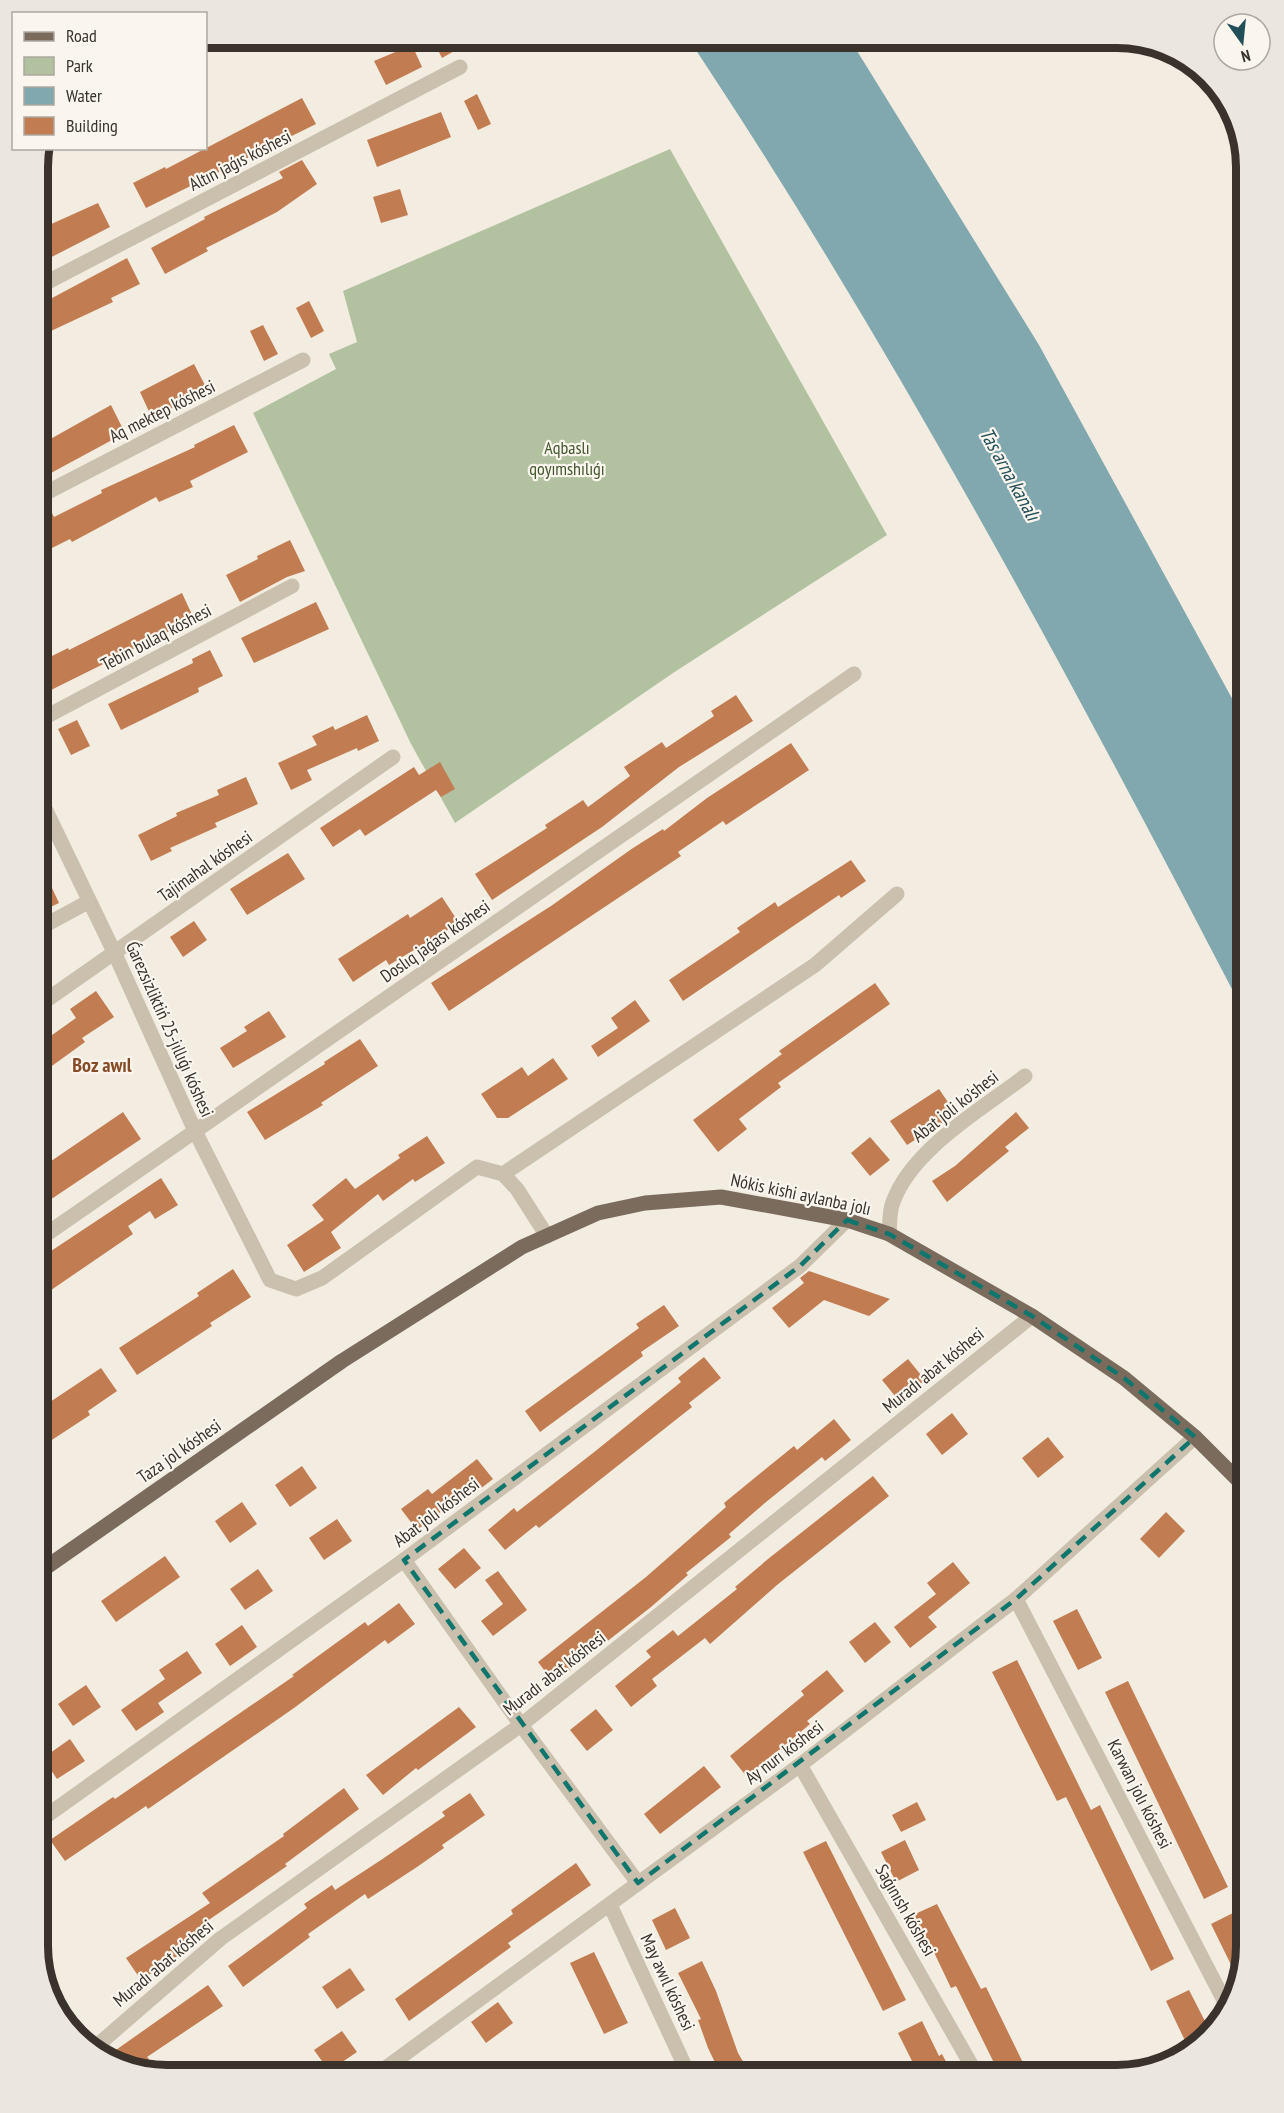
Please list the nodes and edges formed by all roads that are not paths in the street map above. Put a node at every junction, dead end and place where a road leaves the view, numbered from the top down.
1 (460, 67) dead end
2 (48, 282) edge
3 (303, 360) dead end
4 (48, 492) edge
5 (292, 586) dead end
6 (854, 674) dead end
7 (48, 716) edge
8 (393, 757) dead end
9 (48, 816) edge
10 (897, 894) dead end
11 (88, 902) junction
12 (48, 924) edge
13 (115, 954) junction
14 (48, 999) edge
15 (1024, 1076) dead end
16 (195, 1131) junction
17 (503, 1174) junction
18 (847, 1220) junction
19 (48, 1233) edge
20 (889, 1234) junction
21 (547, 1236) junction
22 (1032, 1316) junction
23 (342, 1361) joint
24 (1195, 1437) junction
25 (1236, 1478) edge
26 (404, 1560) junction
27 (48, 1566) edge
28 (1016, 1599) junction
29 (520, 1725) junction
30 (801, 1765) junction
31 (48, 1815) edge
32 (638, 1883) junction
33 (610, 1905) junction
34 (1224, 2000) edge
35 (99, 2044) edge
36 (390, 2065) edge
37 (684, 2065) edge
38 (971, 2065) edge

1 - 2 street, Altın jaǵıs kóshesi
3 - 4 street, Aq mektep kóshesi
5 - 7 street, Tebin bulaq kóshesi
6 - 16 street, Doslıq jaǵası kóshesi
8 - 13 street, Tajimahal kóshesi
9 - 11 street, Ǵarezsizliktiń 25-jıllıǵı kóshesi
10 - 17 street
11 - 12 street
11 - 13 street, Ǵarezsizliktiń 25-jıllıǵı kóshesi
13 - 14 street, Tajimahal kóshesi
13 - 16 street, Ǵarezsizliktiń 25-jıllıǵı kóshesi
15 - 20 street, Abat joli ko'shesi
16 - 17 street, Ǵarezsizliktiń 25-jıllıǵı kóshesi
16 - 19 street, Doslıq jaǵası kóshesi
17 - 21 street
18 - 20 main road, Nókis kishi aylanba jolı
18 - 21 main road, Nókis kishi aylanba jolı
18 - 26 street, Abat jolı kóshesi
20 - 22 main road, Nókis kishi aylanba jolı
21 - 23 main road, Nókis kishi aylanba jolı
22 - 24 main road, Nókis kishi aylanba jolı
22 - 29 street, Muradı abat kóshesi
23 - 27 main road, Taza jol kóshesi
24 - 25 main road, Nókis kishi aylanba jolı
24 - 28 street, Ay nurı kóshesi
26 - 29 street
26 - 31 street, Abat jolı kóshesi
28 - 30 street, Ay nurı kóshesi
28 - 34 street, Karwan jolı kóshesi
29 - 32 street
29 - 35 street, Muradı abat kóshesi
30 - 32 street, Ay nurı kóshesi
30 - 38 street, Saǵınısh kóshesi
32 - 33 street, Ay nurı kóshesi
33 - 36 street, Ay nurı kóshesi
33 - 37 street, May awıl kóshesi

